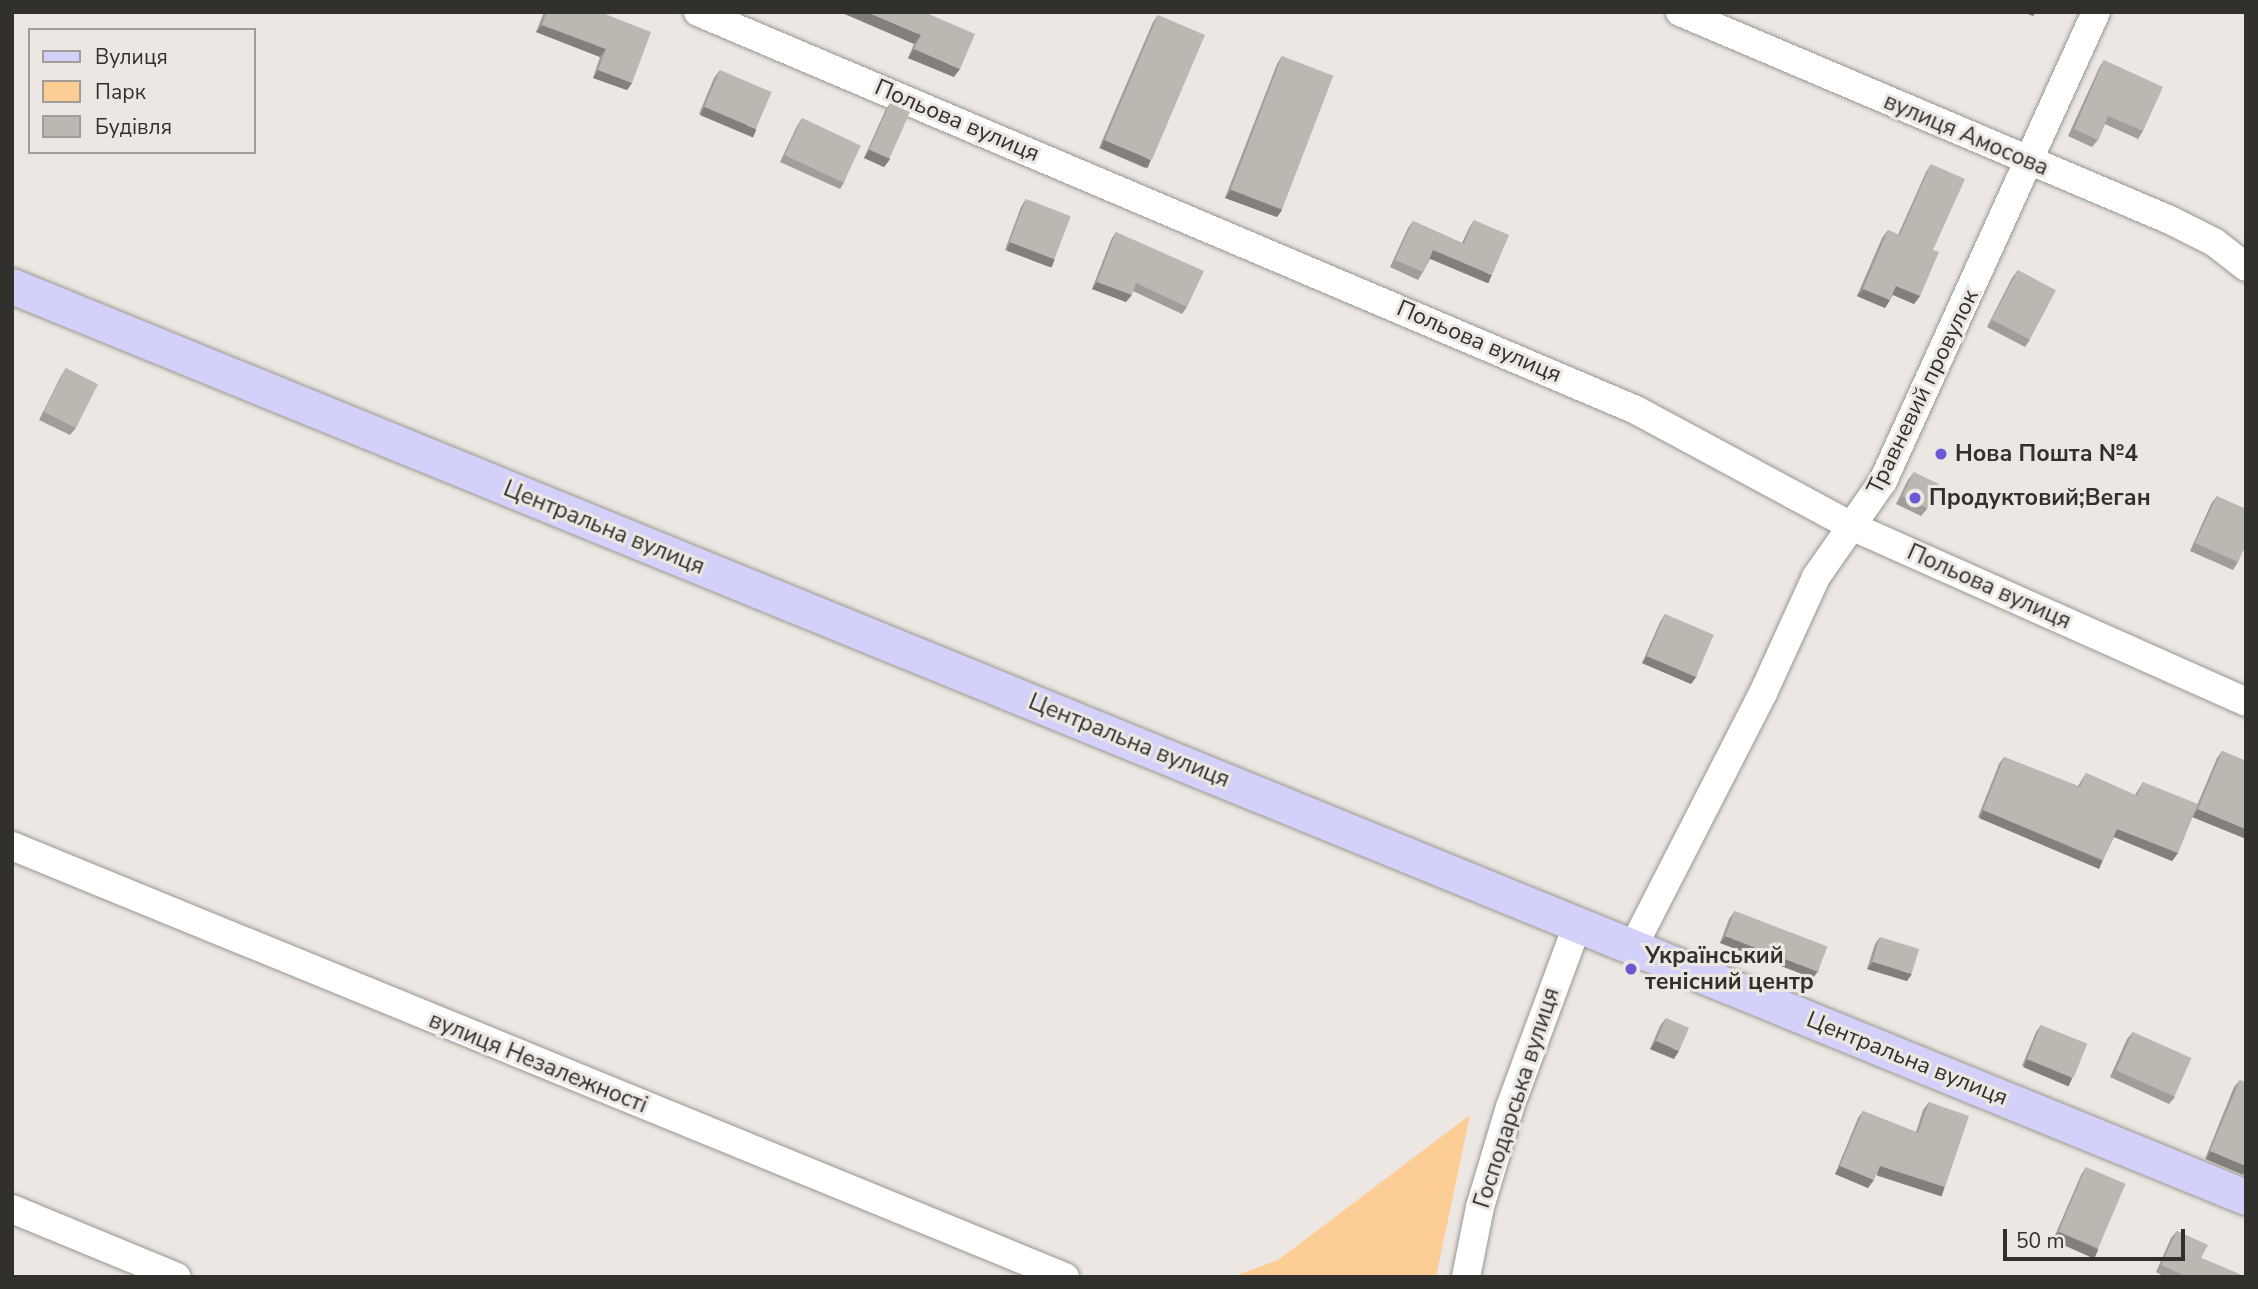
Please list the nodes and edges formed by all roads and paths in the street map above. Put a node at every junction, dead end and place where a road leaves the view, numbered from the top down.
1 (698, 12) edge
2 (1680, 12) edge
3 (2096, 12) edge
4 (2031, 163) junction
5 (2246, 267) edge
6 (12, 286) edge
7 (1852, 526) junction
8 (2246, 702) edge
9 (12, 846) edge
10 (1578, 923) junction
11 (1633, 947) junction
12 (2246, 1196) edge
13 (12, 1209) edge
14 (177, 1277) edge
15 (1065, 1277) edge
16 (1466, 1277) edge

1 - 7 street, Польова вулиця
2 - 4 street, вулиця Амосова
3 - 4 street, Травневий провулок
4 - 5 street, вулиця Амосова
4 - 7 street, Травневий провулок
6 - 10 main road, Центральна вулиця
7 - 8 street, Польова вулиця
7 - 11 street, Травневий провулок
9 - 15 street, вулиця Незалежності
10 - 11 main road, Центральна вулиця
10 - 16 street, Господарська вулиця
11 - 12 main road, Центральна вулиця
13 - 14 street

